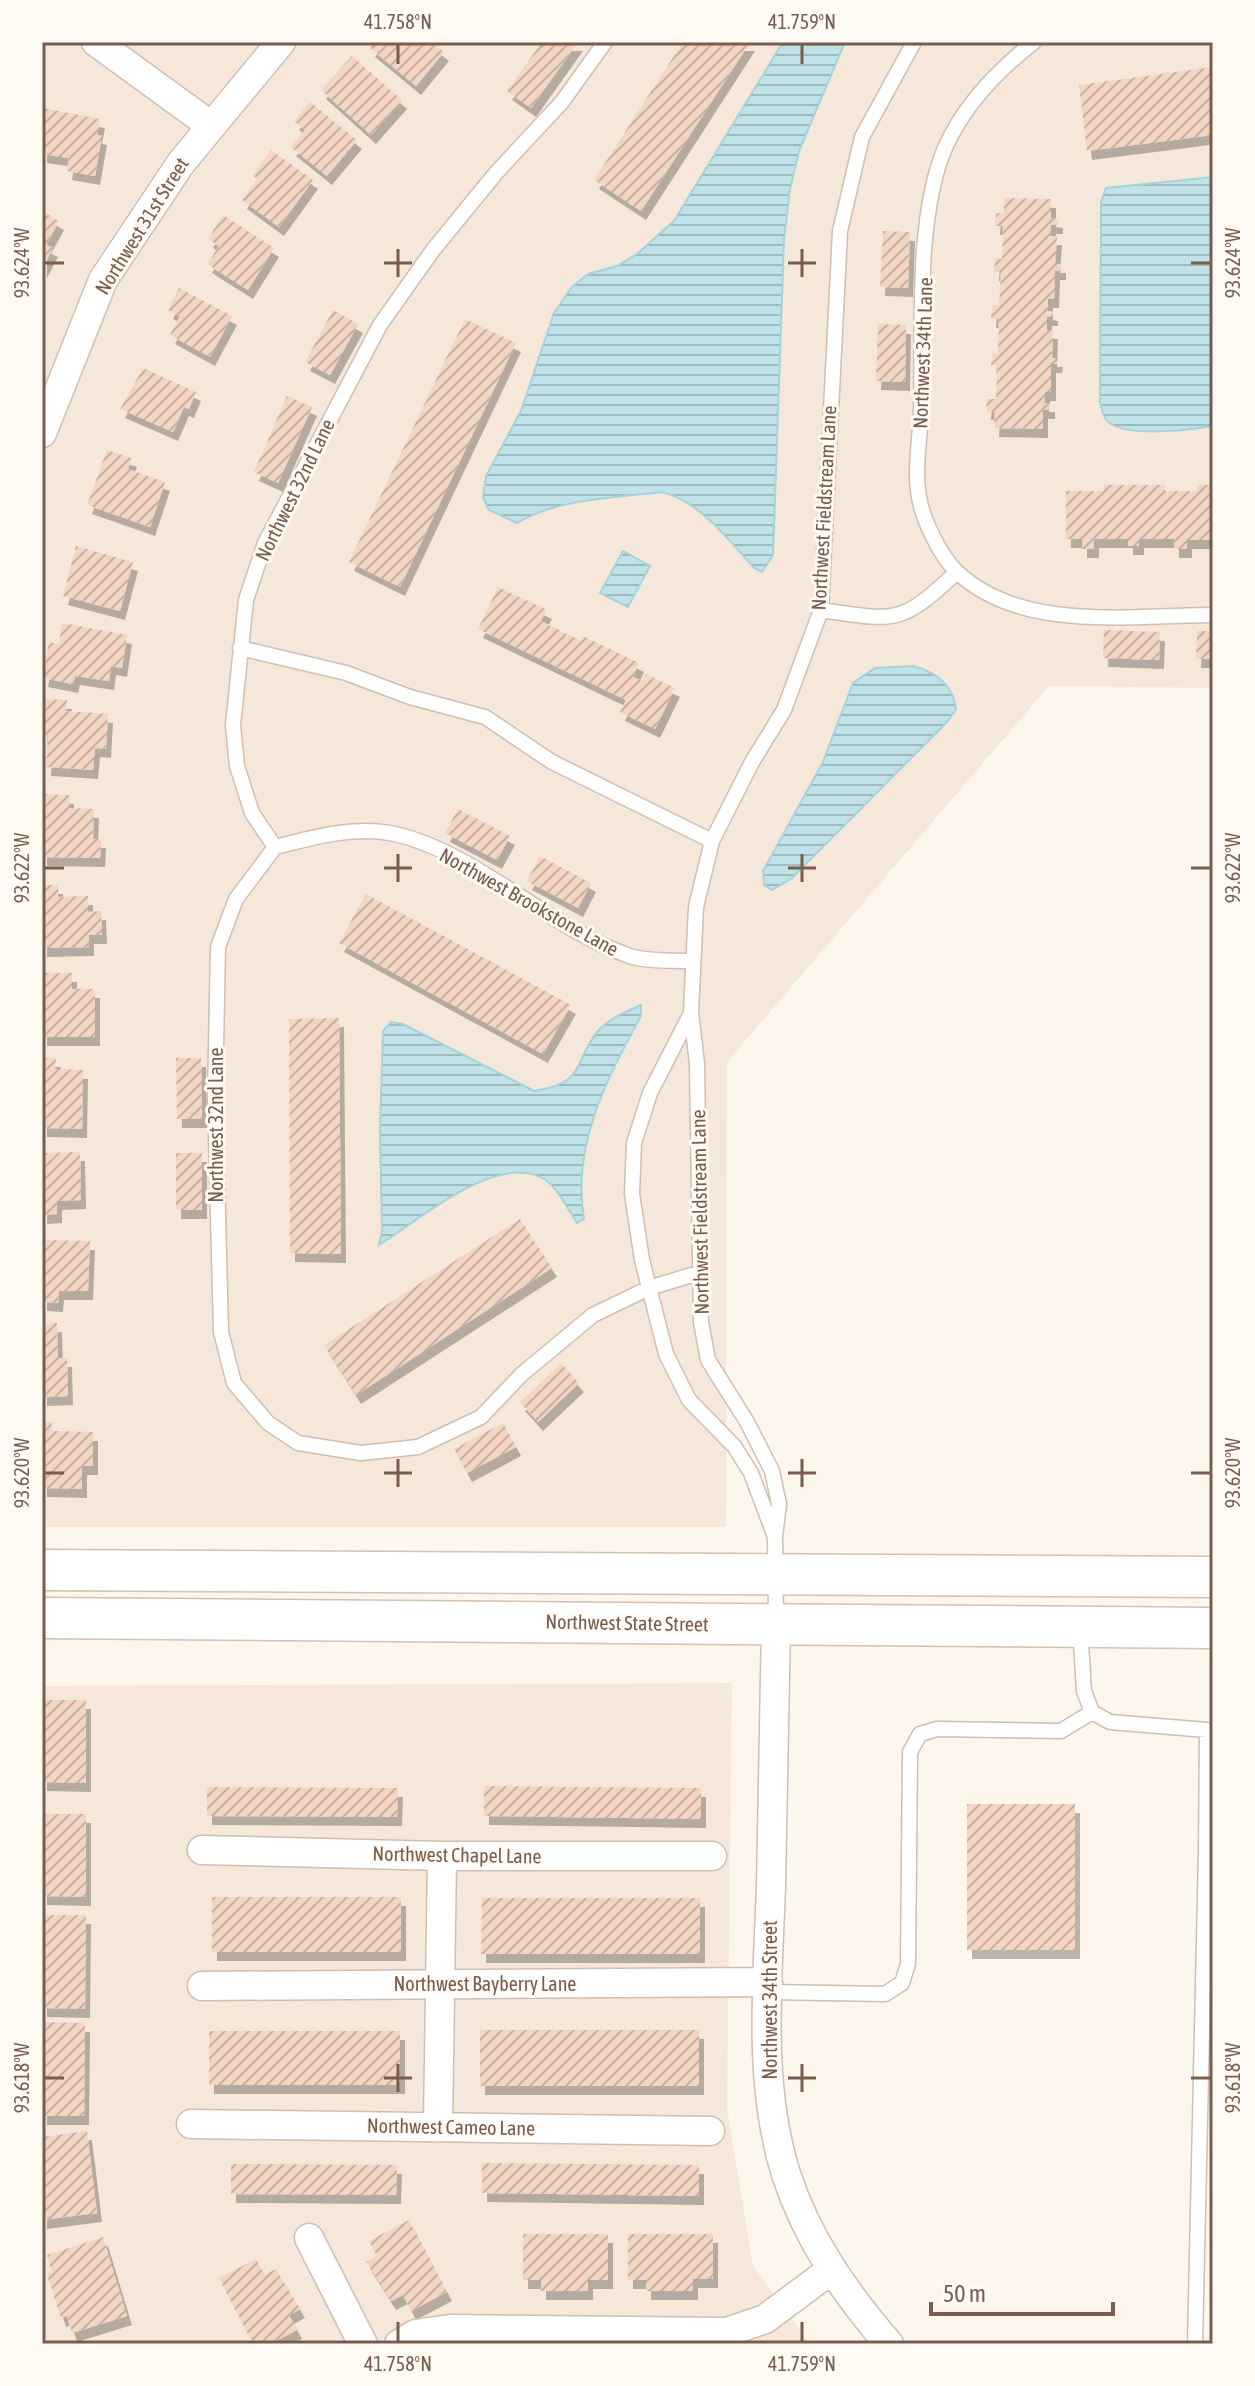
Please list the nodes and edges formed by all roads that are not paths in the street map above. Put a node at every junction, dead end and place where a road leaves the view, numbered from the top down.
1 (96, 42) edge
2 (281, 42) edge
3 (605, 42) edge
4 (914, 42) edge
5 (1034, 42) edge
6 (210, 125) junction
7 (42, 433) edge
8 (957, 572) junction
9 (821, 610) junction
10 (1213, 615) edge
11 (240, 648) junction
12 (712, 841) junction
13 (275, 847) junction
14 (691, 961) junction
15 (691, 1012) junction
16 (698, 1273) junction
17 (649, 1288) junction
18 (776, 1555) junction
19 (42, 1570) edge
20 (1213, 1577) edge
21 (42, 1618) edge
22 (776, 1624) junction
23 (1080, 1627) junction
24 (1213, 1628) edge
25 (1092, 1712) junction
26 (1210, 1730) edge
27 (202, 1850) dead end
28 (1210, 1851) edge
29 (442, 1856) junction
30 (712, 1856) dead end
31 (442, 1985) junction
32 (202, 1986) dead end
33 (768, 1987) junction
34 (191, 2124) dead end
35 (438, 2126) junction
36 (710, 2131) dead end
37 (309, 2238) dead end
38 (831, 2270) junction
39 (363, 2344) edge
40 (399, 2344) edge
41 (889, 2344) edge
42 (1195, 2344) edge

1 - 6 street
2 - 6 street, Northwest 31st Street
3 - 11 lane, Northwest 32nd Lane
4 - 9 lane, Northwest Fieldstream Lane
5 - 8 lane, Northwest 34th Lane
6 - 7 street, Northwest 31st Street
8 - 9 lane
8 - 10 lane, Northwest 34th Lane
9 - 12 lane, Northwest Fieldstream Lane
11 - 12 lane
11 - 13 lane, Northwest 32nd Lane
12 - 14 lane, Northwest Fieldstream Lane
13 - 14 lane, Northwest Brookstone Lane
13 - 17 lane, Northwest 32nd Lane
14 - 15 lane, Northwest Fieldstream Lane
15 - 16 lane, Northwest Fieldstream Lane
15 - 17 lane, Northwest Fieldstream Lane
16 - 17 lane
16 - 18 lane, Northwest Fieldstream Lane
17 - 18 lane, Northwest Fieldstream Lane
18 - 19 main road
18 - 20 main road
18 - 22 lane, Northwest Fieldstream Lane
21 - 22 main road, Northwest State Street
22 - 23 main road, Northwest State Street
22 - 33 street, Northwest 34th Street
23 - 24 main road, Northwest State Street
23 - 25 lane
25 - 26 lane
25 - 33 lane
26 - 28 lane
27 - 29 street, Northwest Chapel Lane
28 - 42 lane
29 - 30 street, Northwest Chapel Lane
29 - 31 street
31 - 32 street, Northwest Bayberry Lane
31 - 33 street, Northwest Bayberry Lane
31 - 35 street
33 - 38 street, Northwest 34th Street
34 - 35 street, Northwest Cameo Lane
35 - 36 street, Northwest Cameo Lane
37 - 39 street
38 - 40 street
38 - 41 street, Northwest 34th Street

